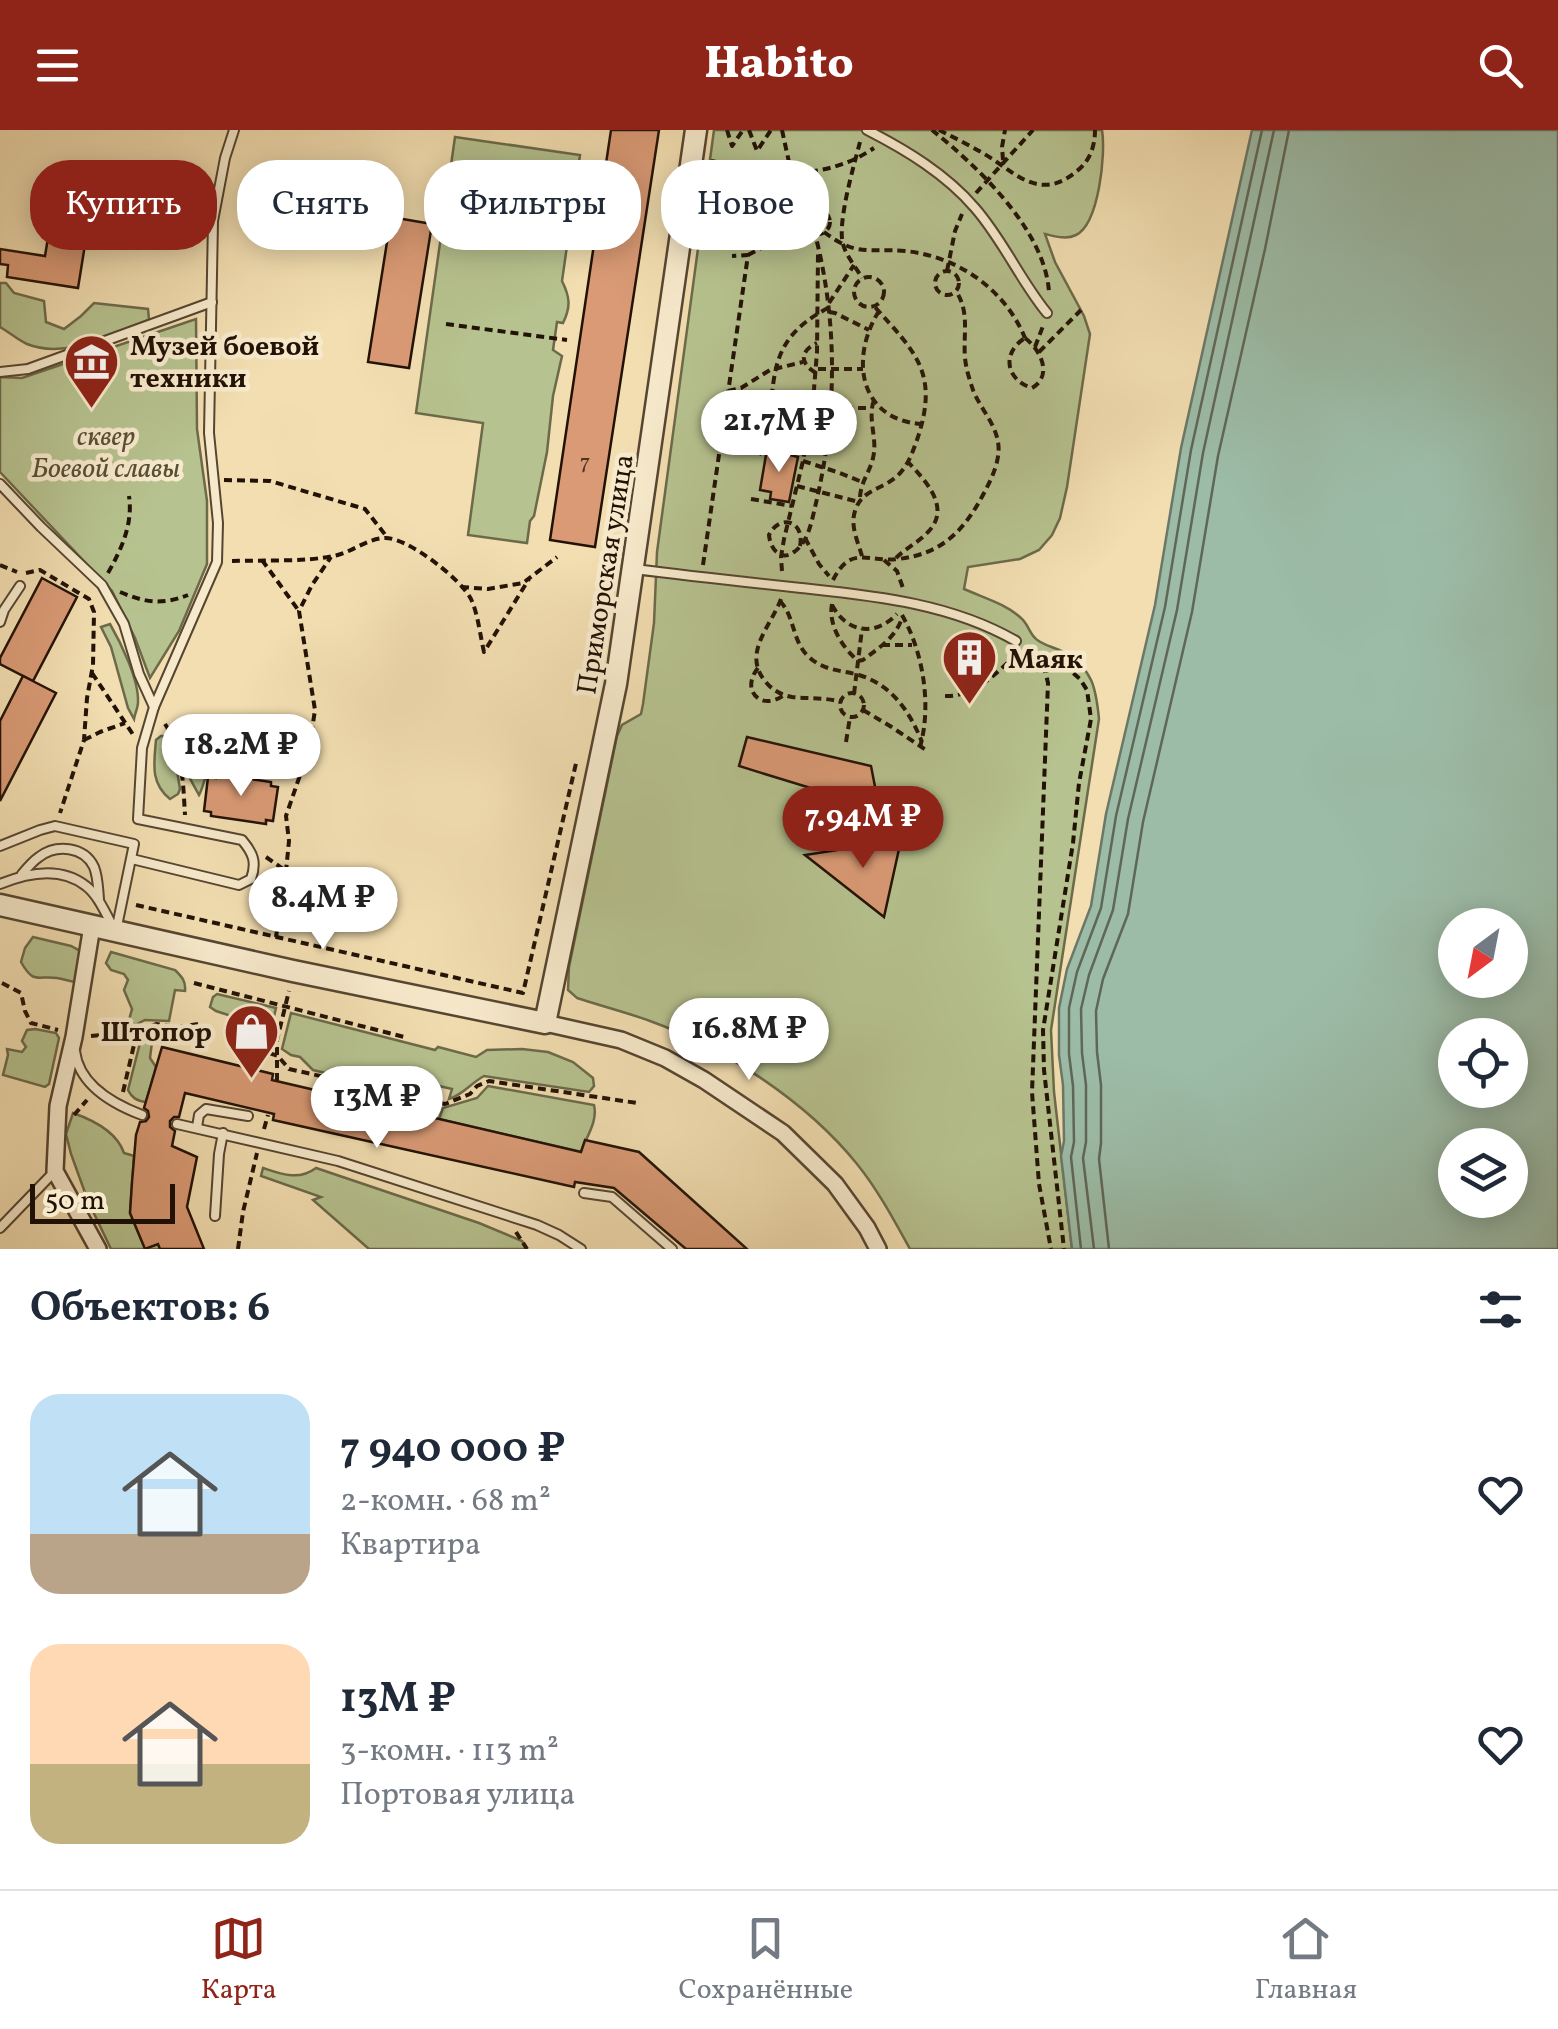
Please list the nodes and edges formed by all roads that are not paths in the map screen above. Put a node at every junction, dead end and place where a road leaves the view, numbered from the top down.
1 (234, 130) edge
2 (696, 130) edge
3 (864, 134) edge
4 (212, 302) junction
5 (1047, 312) road end
6 (0, 372) edge
7 (0, 484) edge
8 (634, 569) junction
9 (20, 586) dead end
10 (0, 622) edge
11 (1016, 640) road end
12 (154, 708) junction
13 (138, 819) junction
14 (134, 844) junction
15 (0, 846) edge
16 (132, 858) junction
17 (20, 876) junction
18 (0, 884) edge
19 (100, 903) junction
20 (0, 906) edge
21 (92, 926) junction
22 (116, 931) junction
23 (545, 1023) junction
24 (74, 1037) junction
25 (142, 1114) dead end
26 (248, 1116) dead end
27 (177, 1124) dead end
28 (197, 1128) junction
29 (223, 1133) junction
30 (54, 1172) junction
31 (584, 1193) dead end
32 (214, 1216) dead end
33 (0, 1228) edge
34 (98, 1249) edge
35 (581, 1249) edge
36 (672, 1249) edge
37 (878, 1249) edge

1 - 4 lane
2 - 8 street, Приморская улица
3 - 5 lane
4 - 6 lane
4 - 12 lane
7 - 12 lane
8 - 11 lane
8 - 23 street, Приморская улица
9 - 10 lane
12 - 13 lane
13 - 14 lane
13 - 16 lane
14 - 15 lane
14 - 16 lane
16 - 22 lane
17 - 18 lane
17 - 19 lane
17 - 19 lane
19 - 22 lane
20 - 21 street
21 - 22 street
21 - 24 street
22 - 23 street
23 - 37 street
24 - 25 lane
24 - 30 street
26 - 28 lane
27 - 28 lane
28 - 29 lane
29 - 32 lane
29 - 35 lane
30 - 33 lane
30 - 34 street
31 - 36 lane

